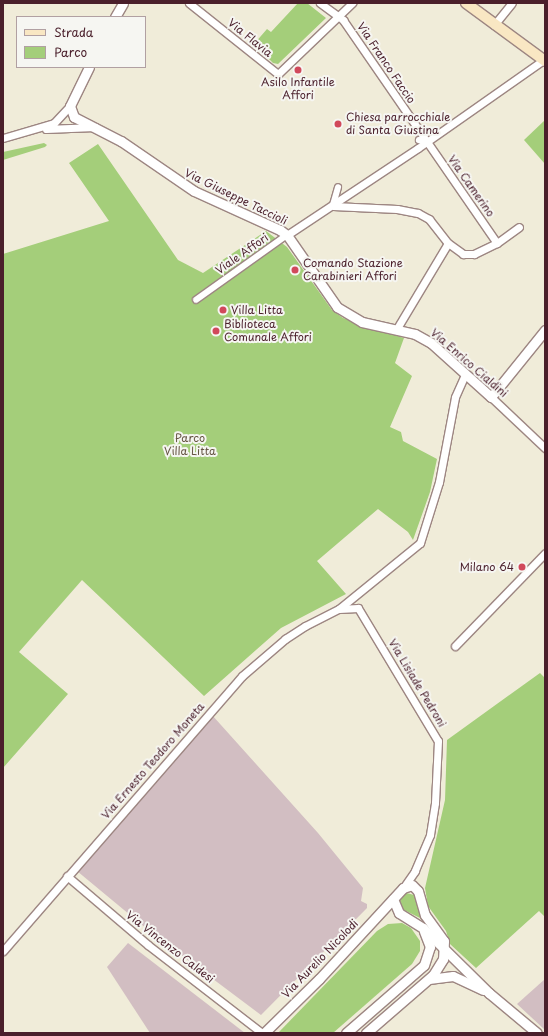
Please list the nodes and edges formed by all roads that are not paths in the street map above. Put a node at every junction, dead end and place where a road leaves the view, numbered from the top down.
1 (123, 3) edge
2 (189, 3) edge
3 (320, 3) edge
4 (352, 3) edge
5 (466, 3) edge
6 (512, 3) edge
7 (116, 16) edge
8 (337, 17) junction
9 (494, 25) junction
10 (544, 60) edge
11 (89, 68) edge
12 (70, 106) junction
13 (95, 127) junction
14 (38, 129) junction
15 (3, 138) edge
16 (419, 140) dead end
17 (427, 142) junction
18 (338, 188) dead end
19 (333, 206) junction
20 (519, 227) dead end
21 (287, 235) junction
22 (448, 243) junction
23 (497, 243) junction
24 (196, 300) dead end
25 (396, 330) junction
26 (545, 330) edge
27 (465, 376) junction
28 (491, 397) junction
29 (545, 448) edge
30 (545, 553) edge
31 (364, 590) junction
32 (358, 608) junction
33 (339, 609) junction
34 (455, 646) dead end
35 (67, 876) junction
36 (403, 888) junction
37 (393, 899) junction
38 (399, 913) junction
39 (376, 919) junction
40 (423, 928) junction
41 (445, 949) junction
42 (3, 951) edge
43 (426, 981) junction
44 (489, 993) junction
45 (263, 1033) edge
46 (346, 1033) edge
47 (366, 1033) edge
48 (537, 1033) edge

1 - 7 street
2 - 8 street, Via Flavia
3 - 8 street, Via Franco Faccio
4 - 8 street
5 - 9 main road
6 - 9 street
8 - 17 street, Via Franco Faccio
9 - 10 main road
10 - 17 street
11 - 12 street
12 - 13 street, Via Giuseppe Taccioli
12 - 14 street
13 - 14 street
13 - 21 street, Via Giuseppe Taccioli
14 - 15 street
16 - 17 street
17 - 19 street, Viale Affori
17 - 23 street, Via Camerino
18 - 19 street
19 - 21 street, Viale Affori
19 - 22 street
20 - 23 street
21 - 24 street, Viale Affori
21 - 25 street, Via Enrico Cialdini
22 - 23 street
22 - 25 street
25 - 27 street, Via Enrico Cialdini
26 - 28 street
27 - 28 street, Via Enrico Cialdini
27 - 31 street, Via Ernesto Teodoro Moneta
28 - 29 street, Via Enrico Cialdini
30 - 34 street
31 - 32 street
31 - 33 street, Via Ernesto Teodoro Moneta
32 - 33 street, Via Ernesto Teodoro Moneta
32 - 36 street, Via Lisiade Pedroni
33 - 35 street, Via Ernesto Teodoro Moneta
35 - 42 street, Via Ernesto Teodoro Moneta
35 - 45 street, Via Vincenzo Caldesi
36 - 37 street, Via Lisiade Pedroni
36 - 41 street
37 - 38 street
37 - 39 street, Via Aurelio Nicolodi
38 - 39 street
38 - 40 street
39 - 45 street, Via Aurelio Nicolodi
40 - 41 street
40 - 46 street
41 - 43 street
41 - 44 street
43 - 44 street
43 - 47 street
44 - 48 street

